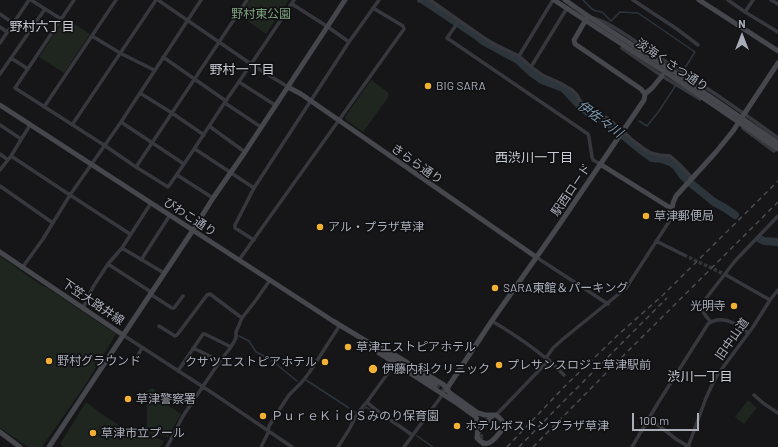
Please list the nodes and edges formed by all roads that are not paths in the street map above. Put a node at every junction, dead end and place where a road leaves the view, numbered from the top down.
1 (30, 0) edge
2 (74, 0) edge
3 (116, 0) edge
4 (157, 0) edge
5 (201, 0) edge
6 (246, 0) edge
7 (294, 0) edge
8 (346, 0) edge
9 (379, 0) edge
10 (430, 0) edge
11 (554, 0) edge
12 (565, 0) edge
13 (633, 0) edge
14 (643, 0) edge
15 (699, 0) edge
16 (728, 0) edge
17 (752, 0) edge
18 (771, 0) edge
19 (292, 4) junction
20 (778, 4) edge
21 (640, 5) junction
22 (373, 8) junction
23 (567, 8) junction
24 (45, 9) junction
25 (745, 12) junction
26 (0, 14) edge
27 (587, 18) junction
28 (62, 19) junction
29 (187, 21) junction
30 (13, 22) junction
31 (458, 23) junction
32 (0, 27) edge
33 (328, 27) junction
34 (7, 32) junction
35 (778, 32) edge
36 (92, 36) junction
37 (219, 42) junction
38 (350, 42) junction
39 (0, 43) edge
40 (698, 45) dead end
41 (622, 48) dead end
42 (778, 51) edge
43 (120, 54) junction
44 (520, 56) junction
45 (11, 58) junction
46 (163, 58) junction
47 (778, 63) edge
48 (251, 64) junction
49 (531, 67) junction
50 (28, 69) junction
51 (154, 70) junction
52 (0, 74) edge
53 (662, 76) junction
54 (676, 76) junction
55 (194, 79) junction
56 (239, 82) junction
57 (288, 87) junction
58 (140, 93) junction
59 (645, 94) junction
60 (226, 102) junction
61 (310, 102) junction
62 (0, 105) edge
63 (275, 106) junction
64 (44, 107) junction
65 (172, 113) junction
66 (745, 114) junction
67 (339, 121) junction
68 (121, 122) junction
69 (738, 124) junction
70 (0, 125) edge
71 (30, 125) junction
72 (72, 125) junction
73 (209, 126) junction
74 (261, 127) junction
75 (623, 131) junction
76 (204, 135) junction
77 (778, 138) edge
78 (21, 139) junction
79 (152, 142) junction
80 (778, 143) edge
81 (104, 145) junction
82 (778, 147) edge
83 (195, 149) junction
84 (245, 152) junction
85 (0, 154) edge
86 (11, 156) junction
87 (8, 160) junction
88 (91, 164) junction
89 (184, 164) junction
90 (600, 164) junction
91 (136, 167) junction
92 (0, 170) edge
93 (230, 173) junction
94 (177, 175) junction
95 (690, 180) junction
96 (0, 186) edge
97 (254, 188) junction
98 (70, 195) junction
99 (213, 198) junction
100 (151, 203) junction
101 (672, 209) junction
102 (674, 214) joint
103 (170, 215) junction
104 (778, 216) edge
105 (53, 223) junction
106 (193, 230) junction
107 (130, 234) junction
108 (254, 240) junction
109 (656, 241) junction
110 (122, 248) junction
111 (0, 252) edge
112 (684, 255) tunnel mouth
113 (536, 257) junction
114 (141, 260) junction
115 (239, 260) junction
116 (108, 264) junction
117 (22, 268) junction
118 (164, 273) junction
119 (726, 275) tunnel mouth
120 (270, 280) junction
121 (778, 290) edge
122 (151, 293) junction
123 (183, 296) dead end
124 (770, 300) junction
125 (608, 304) junction
126 (83, 308) junction
127 (242, 318) junction
128 (492, 321) junction
129 (710, 322) junction
130 (340, 325) junction
131 (159, 326) dead end
132 (748, 334) junction
133 (123, 335) junction
134 (371, 344) junction
135 (232, 347) junction
136 (142, 348) junction
137 (193, 348) junction
138 (547, 359) junction
139 (220, 361) junction
140 (394, 363) junction
141 (133, 364) dead end
142 (178, 371) junction
143 (564, 375) dead end
144 (435, 385) tunnel mouth
145 (202, 388) junction
146 (447, 388) junction
147 (443, 394) junction
148 (754, 395) dead end
149 (367, 402) junction
150 (778, 413) edge
151 (494, 415) junction
152 (649, 418) junction
153 (268, 430) junction
154 (0, 432) edge
155 (478, 432) junction
156 (412, 436) junction
157 (20, 447) edge
158 (49, 447) edge
159 (166, 447) edge
160 (261, 447) edge
161 (292, 447) edge
162 (338, 447) edge
163 (404, 447) edge
164 (632, 447) edge
165 (688, 447) edge

1 - 24 street
1 - 30 street
2 - 28 street
3 - 36 street
4 - 29 street
4 - 43 street
5 - 29 street
6 - 37 street
7 - 19 street
8 - 33 street
9 - 22 street
10 - 31 street
11 - 23 street, 淡海くさつ通り
11 - 44 street
12 - 27 street, 淡海くさつ通り
13 - 21 street
14 - 21 street
15 - 42 street
16 - 25 street
17 - 25 street
18 - 20 street
19 - 33 street
19 - 48 street
21 - 40 street
22 - 38 street
22 - 67 street
23 - 27 street, 淡海くさつ通り
23 - 49 street
24 - 28 street
24 - 45 street
25 - 35 street
26 - 30 street
27 - 54 street, 淡海くさつ通り
27 - 59 street
27 - 66 street
28 - 50 street
29 - 37 street
29 - 46 street
30 - 34 street
31 - 44 street
31 - 90 street
32 - 34 street
33 - 38 street
33 - 57 street
34 - 39 street
36 - 43 street
36 - 64 street
37 - 48 street
37 - 55 street
38 - 61 street
41 - 53 street
43 - 51 street
43 - 72 street
44 - 49 street
45 - 50 street
45 - 52 street
46 - 51 street
46 - 55 street
47 - 66 street
48 - 56 street
48 - 57 street
49 - 75 street
50 - 64 street
51 - 58 street
53 - 59 street, 駅西ロード
53 - 69 street
54 - 80 street, 淡海くさつ通り, bridge
54 - 82 street, 淡海くさつ通り, bridge
55 - 60 street
55 - 65 street
56 - 60 street
56 - 63 street
57 - 61 street, きらら通り
57 - 63 street
58 - 65 street
58 - 68 street
59 - 75 street, 駅西ロード
60 - 73 street
60 - 74 street
61 - 67 street, きらら通り
61 - 97 street
62 - 71 street, びわこ通り
63 - 74 street
64 - 72 street
65 - 76 street
65 - 79 street
66 - 69 street
66 - 77 street
67 - 108 street
67 - 113 street, きらら通り
68 - 79 street
68 - 81 street
69 - 82 street
69 - 95 street
70 - 78 street
71 - 78 street
71 - 88 street, びわこ通り
72 - 81 street
73 - 76 street
73 - 84 street
74 - 84 street
75 - 90 street, 駅西ロード
75 - 95 street
76 - 83 street
78 - 86 street
79 - 89 street
79 - 91 street
81 - 88 street
81 - 91 street
83 - 89 street
83 - 93 street
84 - 93 street
85 - 87 street
86 - 87 street
86 - 98 street
87 - 92 street
88 - 98 street
88 - 100 street, びわこ通り
89 - 94 street
90 - 101 street
90 - 113 street, 駅西ロード
91 - 94 street
93 - 97 street
93 - 99 street
94 - 99 street
95 - 101 street
96 - 105 street
97 - 108 street
98 - 105 street
98 - 107 street
99 - 106 street
100 - 103 street, びわこ通り
100 - 107 street
101 - 102 street
102 - 109 street
103 - 106 street, びわこ通り
103 - 114 street
104 - 129 street
105 - 117 street
106 - 115 street, びわこ通り
106 - 118 street
107 - 110 street
108 - 115 street
109 - 112 street
109 - 125 street
110 - 114 street
110 - 116 street
111 - 117 street, 下笠大路井線
113 - 125 street
113 - 128 street, 駅西ロード
114 - 118 street
115 - 120 street, びわこ通り
116 - 122 street
116 - 126 street
117 - 126 street, 下笠大路井線
118 - 122 street
119 - 124 street
120 - 127 street
120 - 130 street, びわこ通り
121 - 124 street, 旧中山道
122 - 123 street
122 - 133 street
124 - 132 street, 旧中山道
125 - 138 street
126 - 133 street, 下笠大路井線
127 - 131 street
127 - 135 street
128 - 138 street
128 - 146 street, 駅西ロード
129 - 132 street
129 - 152 street
130 - 134 street, びわこ通り
130 - 153 street
132 - 165 street, 旧中山道
133 - 136 street
133 - 158 street, 下笠大路井線
134 - 140 street, びわこ通り
134 - 144 street
134 - 146 street, びわこ通り
135 - 137 street
135 - 139 street
136 - 141 street
136 - 142 street
137 - 139 street
137 - 142 street
138 - 143 street
138 - 151 street
139 - 145 street
140 - 147 street, びわこ通り
140 - 149 street
142 - 145 street
145 - 153 street
145 - 159 street
146 - 147 street, 駅西ロード
146 - 151 street, びわこ通り
147 - 155 street, びわこ通り
147 - 156 street
148 - 150 street
149 - 156 street
149 - 162 street
151 - 155 street
151 - 155 street, びわこ通り
152 - 164 street
152 - 165 street
153 - 160 street
153 - 161 street
154 - 157 street
156 - 163 street

